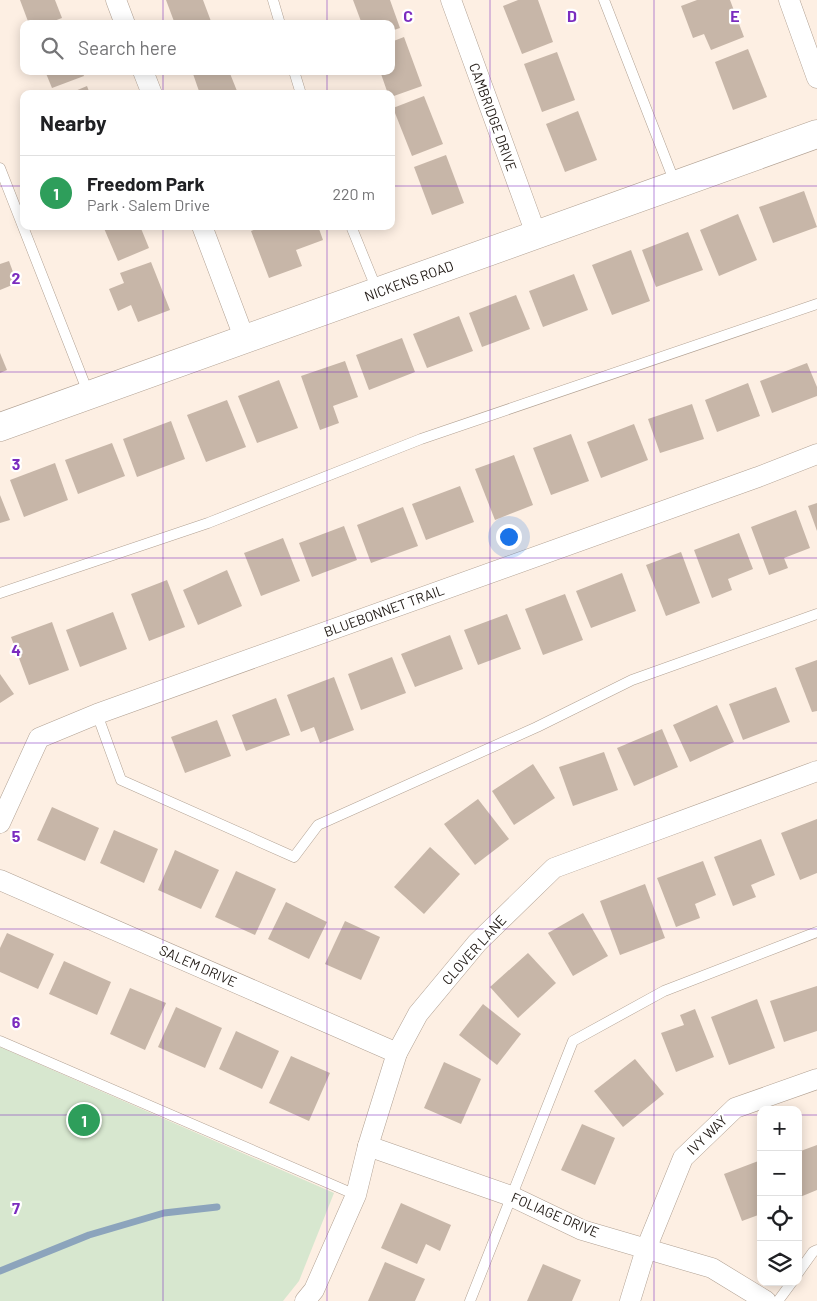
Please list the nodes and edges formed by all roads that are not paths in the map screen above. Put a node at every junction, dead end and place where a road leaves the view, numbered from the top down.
1 (116, 0) edge
2 (273, 0) edge
3 (450, 0) edge
4 (604, 0) edge
5 (789, 0) edge
6 (124, 20) edge
7 (279, 20) edge
8 (145, 75) edge
9 (295, 75) edge
10 (817, 78) edge
11 (150, 90) edge
12 (300, 90) edge
13 (817, 134) edge
14 (0, 168) edge
15 (676, 185) junction
16 (20, 219) edge
17 (24, 230) edge
18 (204, 230) edge
19 (353, 230) edge
20 (536, 234) junction
21 (377, 292) junction
22 (817, 304) edge
23 (245, 340) junction
24 (90, 396) junction
25 (0, 427) edge
26 (817, 454) edge
27 (0, 593) edge
28 (817, 614) edge
29 (97, 714) junction
30 (817, 770) edge
31 (0, 823) edge
32 (0, 880) edge
33 (817, 932) edge
34 (0, 1041) edge
35 (397, 1053) junction
36 (817, 1079) edge
37 (368, 1146) junction
38 (356, 1195) junction
39 (511, 1196) junction
40 (646, 1250) junction
41 (817, 1250) edge
42 (802, 1267) edge
43 (789, 1286) edge
44 (305, 1301) edge
45 (470, 1301) edge
46 (630, 1301) edge
47 (766, 1301) edge
48 (778, 1301) edge

1 - 6 street
2 - 7 lane
3 - 20 street, CAMBRIDGE DRIVE
4 - 15 lane
5 - 10 street
8 - 11 street
9 - 12 lane
13 - 15 street, NICKENS ROAD
14 - 16 lane
15 - 20 street, NICKENS ROAD
17 - 24 lane
18 - 23 street
19 - 21 lane
20 - 21 street, NICKENS ROAD
21 - 23 street, NICKENS ROAD
22 - 27 lane
23 - 24 street, NICKENS ROAD
24 - 25 street, NICKENS ROAD
26 - 29 street, BLUEBONNET TRAIL
28 - 29 lane
29 - 31 street, BLUEBONNET TRAIL
30 - 35 street, CLOVER LANE
32 - 35 street, SALEM DRIVE
33 - 39 lane
34 - 38 lane
35 - 37 street, CLOVER LANE
36 - 40 street, IVY WAY
37 - 38 street, CLOVER LANE
37 - 39 street, FOLIAGE DRIVE
38 - 44 street, CLOVER LANE
39 - 40 street, FOLIAGE DRIVE
39 - 45 lane
40 - 46 street, IVY WAY
40 - 47 street, FOLIAGE DRIVE
41 - 42 lane
43 - 48 lane

